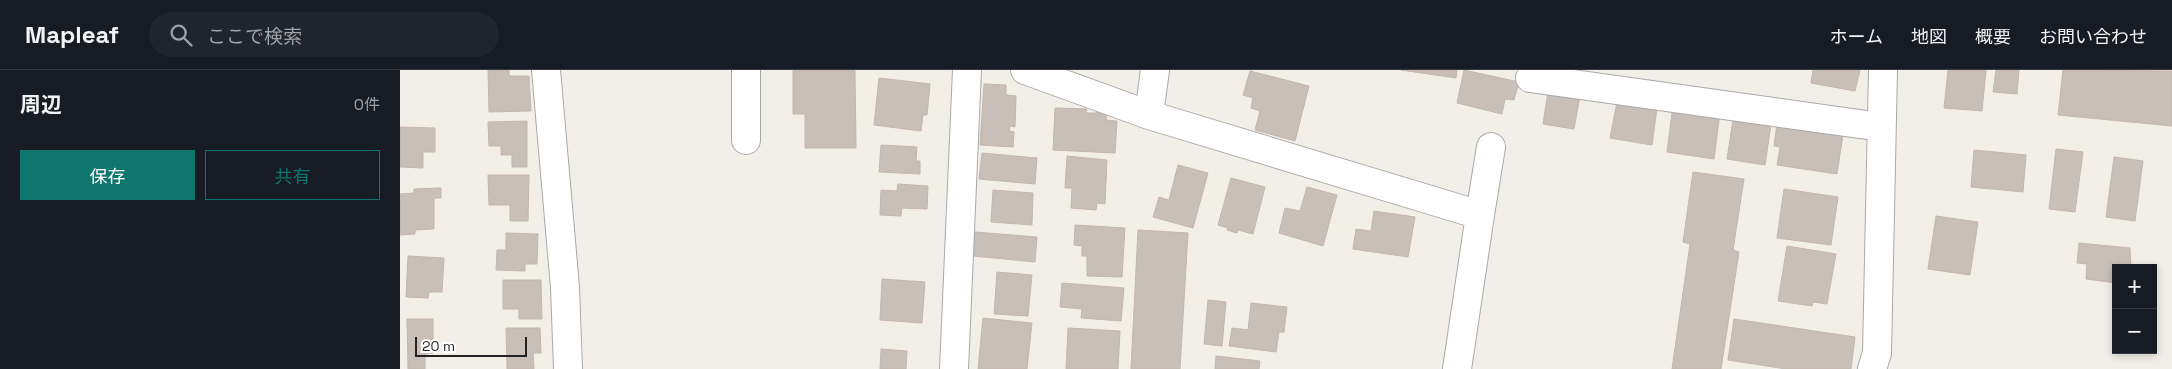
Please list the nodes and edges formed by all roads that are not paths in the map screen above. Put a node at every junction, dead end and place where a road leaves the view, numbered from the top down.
1 (546, 70) edge
2 (746, 70) edge
3 (967, 70) edge
4 (1024, 70) edge
5 (1155, 70) edge
6 (1882, 70) edge
7 (1530, 78) dead end
8 (1150, 115) junction
9 (1881, 127) junction
10 (746, 140) dead end
11 (1491, 146) dead end
12 (1480, 215) junction
13 (568, 369) edge
14 (954, 369) edge
15 (1457, 369) edge
16 (1872, 369) edge

1 - 13 street
2 - 10 street
3 - 14 street
4 - 8 street
5 - 8 street
6 - 9 street
7 - 9 street
8 - 12 street
9 - 16 street
11 - 12 street
12 - 15 street

